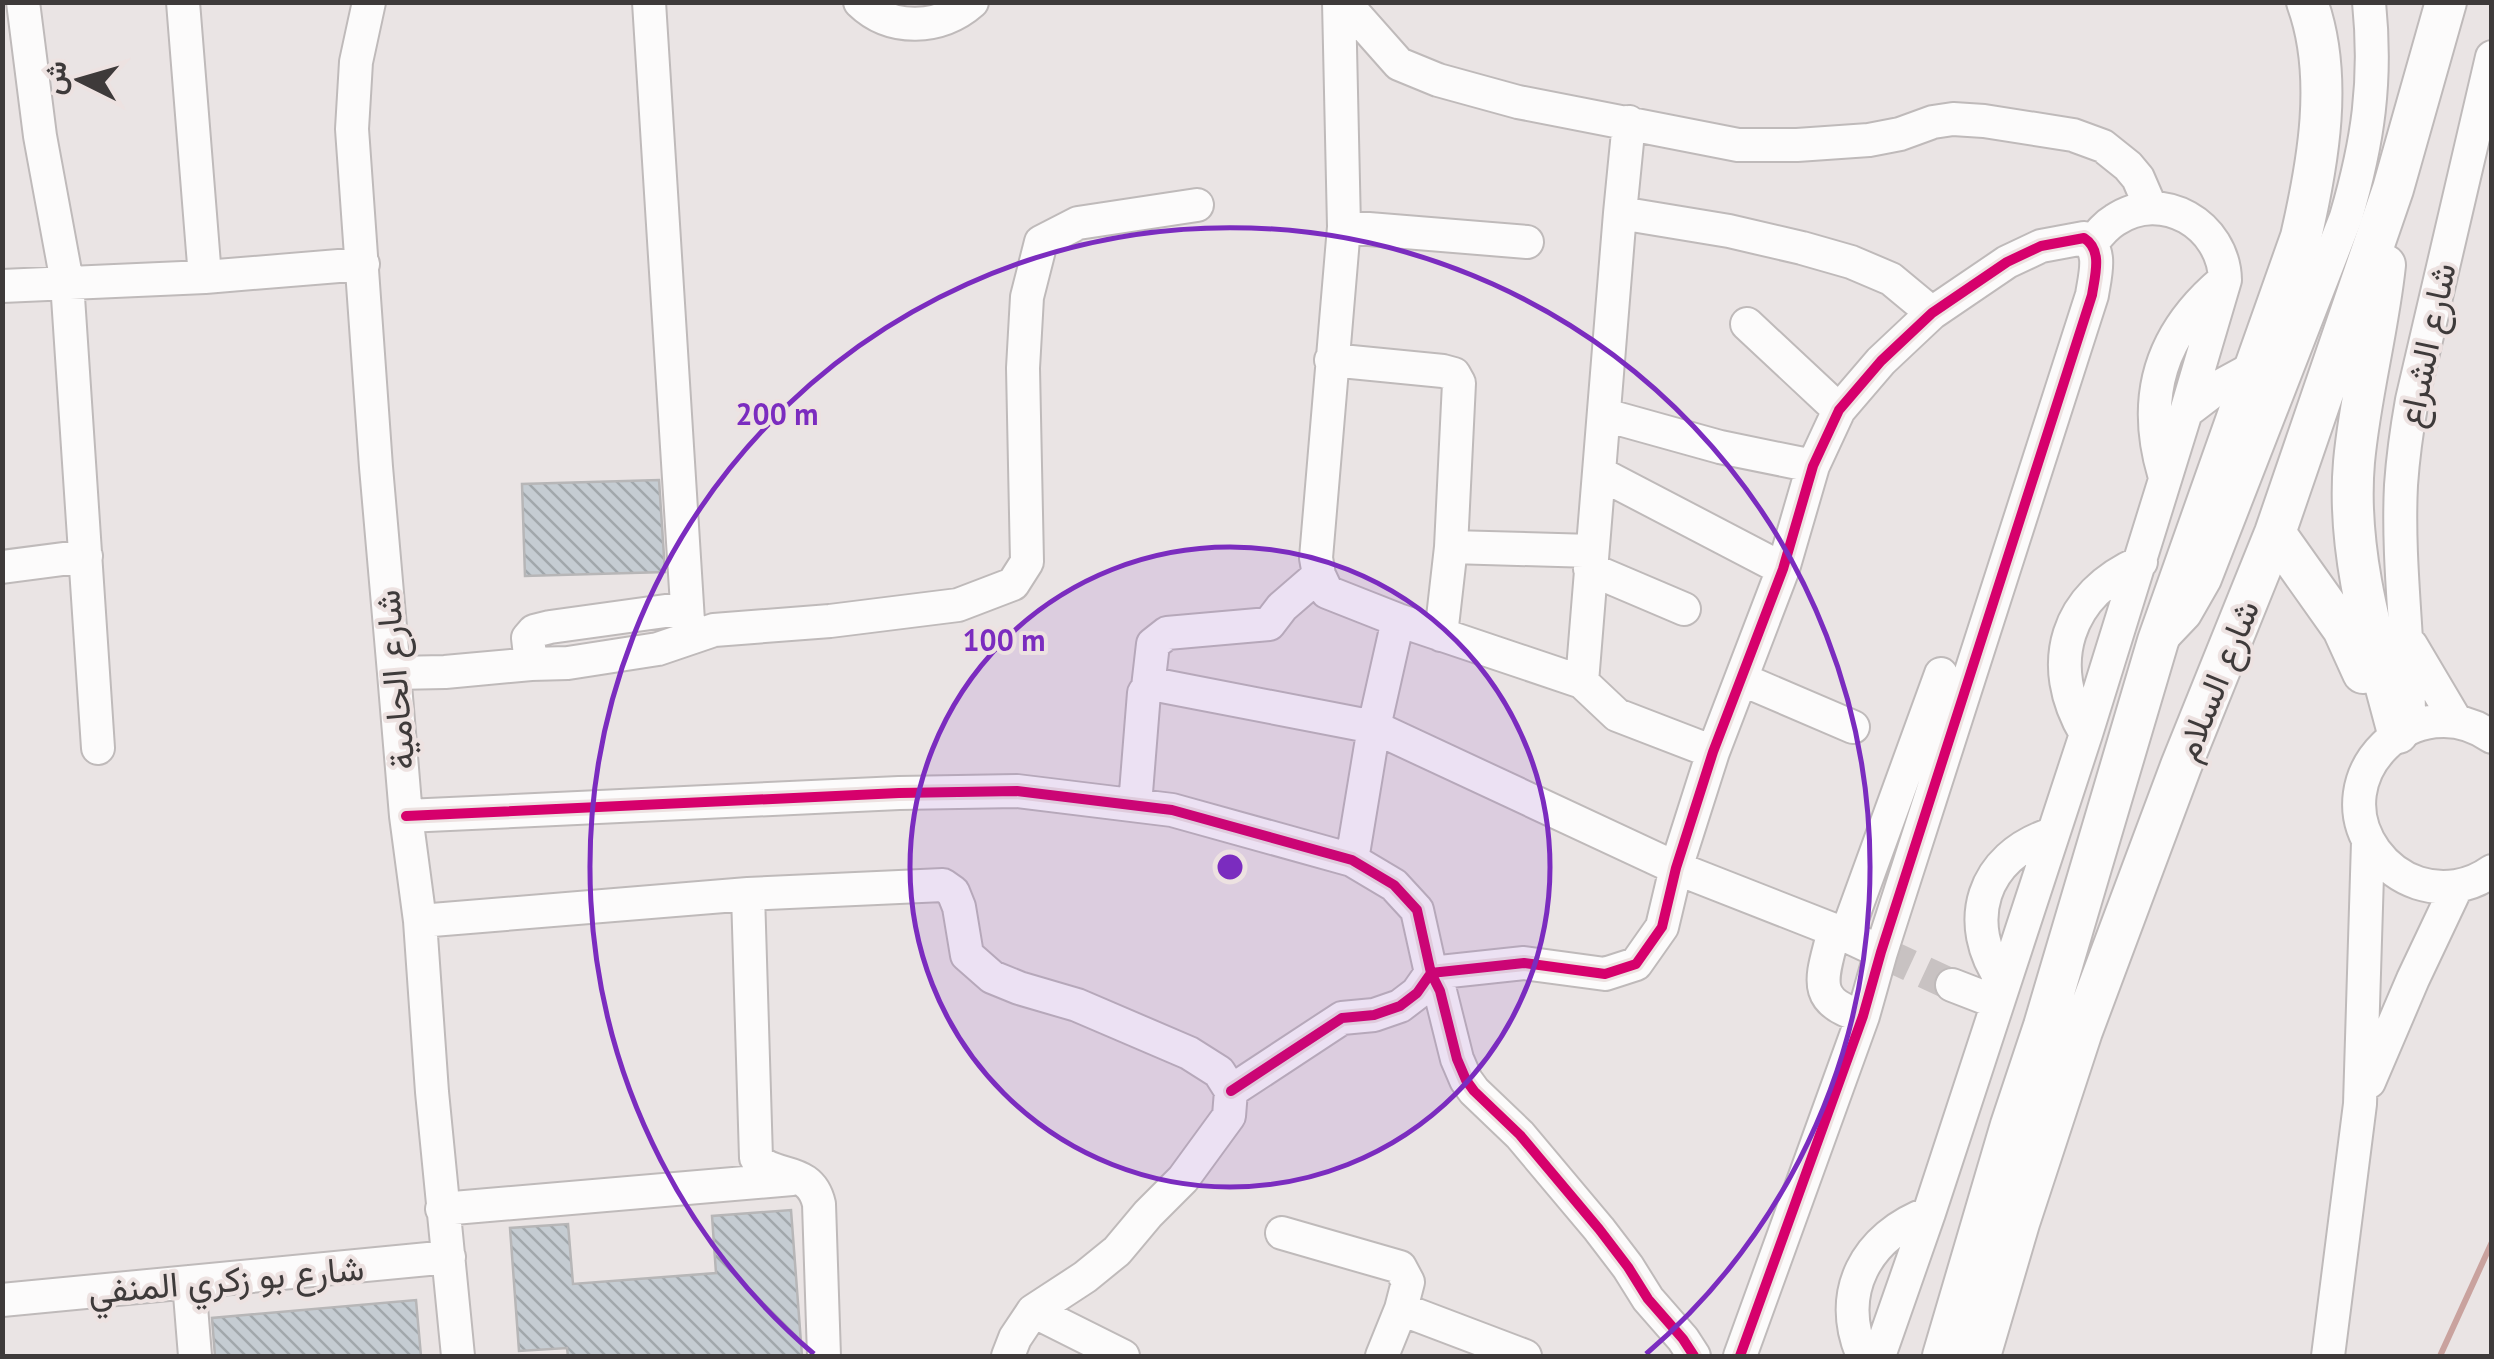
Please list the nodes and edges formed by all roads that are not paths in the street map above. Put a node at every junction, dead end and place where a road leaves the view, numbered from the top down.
1 (23, 2) edge
2 (183, 2) edge
3 (369, 2) edge
4 (649, 2) edge
5 (860, 2) edge
6 (972, 2) edge
7 (1341, 2) edge
8 (2307, 2) edge
9 (2369, 2) edge
10 (2446, 2) edge
11 (2492, 57) edge
12 (1629, 122) junction
13 (2393, 189) junction
14 (1197, 205) dead end
15 (2151, 208) junction
16 (1620, 214) junction
17 (1344, 227) junction
18 (1527, 242) dead end
19 (2092, 243) junction
20 (363, 264) junction
21 (205, 277) junction
22 (2225, 280) junction
23 (67, 282) junction
24 (2, 286) edge
25 (1932, 312) junction
26 (1747, 324) dead end
27 (1331, 360) junction
28 (2255, 367) junction
29 (1840, 410) junction
30 (2186, 412) junction
31 (1604, 415) junction
32 (1813, 466) junction
33 (1599, 473) junction
34 (2165, 478) junction
35 (2275, 533) junction
36 (1451, 547) junction
37 (86, 556) junction
38 (1591, 560) junction
39 (2141, 562) junction
40 (2, 567) edge
41 (1784, 569) junction
42 (1319, 575) junction
43 (1684, 609) dead end
44 (1398, 620) junction
45 (688, 622) junction
46 (1442, 635) junction
47 (2407, 637) junction
48 (2158, 641) junction
49 (394, 673) junction
50 (1940, 674) dead end
51 (1741, 679) junction
52 (1582, 682) junction
53 (1148, 687) junction
54 (2456, 721) junction
55 (1374, 727) junction
56 (1853, 727) dead end
57 (2086, 734) junction
58 (2396, 736) junction
59 (2492, 736) edge
60 (98, 748) dead end
61 (1712, 752) junction
62 (1135, 805) junction
63 (406, 816) junction
64 (2052, 834) junction
65 (2368, 842) junction
66 (1352, 860) junction
67 (1676, 868) junction
68 (2478, 885) edge
69 (748, 894) junction
70 (420, 921) junction
71 (1840, 932) junction
72 (1881, 952) junction
73 (1432, 973) junction
74 (1952, 985) tunnel mouth
75 (2000, 992) junction
76 (1863, 1016) junction
77 (1230, 1091) junction
78 (2360, 1104) junction
79 (798, 1178) junction
80 (442, 1209) junction
81 (1929, 1213) junction
82 (2001, 1220) junction
83 (1282, 1233) dead end
84 (449, 1258) junction
85 (189, 1282) junction
86 (2, 1300) edge
87 (1401, 1308) junction
88 (1033, 1311) junction
89 (1691, 1355) edge
90 (194, 1356) edge
91 (458, 1356) edge
92 (824, 1356) edge
93 (1008, 1356) edge
94 (1123, 1356) edge
95 (1382, 1356) edge
96 (1525, 1356) edge
97 (1740, 1356) edge
98 (1863, 1356) edge
99 (1879, 1356) edge
100 (1943, 1356) edge
101 (1980, 1356) edge
102 (2328, 1356) edge

1 - 23 street
2 - 21 street
3 - 20 street, شارع الحامية
4 - 45 street
5 - 6 street
7 - 12 street
7 - 17 street
8 - 28 main road, شارع السلام
9 - 48 street
10 - 13 main road, شارع السلام
11 - 47 street, شارع الشراع
12 - 15 street
12 - 16 street
13 - 35 main road, شارع السلام
13 - 58 main road
14 - 45 street
15 - 19 street
15 - 22 street
16 - 25 street
16 - 31 street
17 - 18 street
17 - 27 street
19 - 25 street
19 - 72 street
20 - 21 street
20 - 49 street, شارع الحامية
21 - 23 street
22 - 30 street
22 - 34 street
23 - 24 street
23 - 37 street
25 - 29 street
26 - 29 street
27 - 36 street
27 - 42 street
28 - 30 street
28 - 48 main road, شارع السلام
29 - 32 street
30 - 34 street
31 - 32 street
31 - 33 street
32 - 41 street
33 - 38 street
33 - 41 street
34 - 39 street
35 - 58 main road
35 - 82 main road, شارع السلام
36 - 38 street
36 - 46 street
37 - 40 street
37 - 60 street
38 - 43 street
38 - 52 street
39 - 57 street
39 - 57 street
41 - 51 street
42 - 44 street
42 - 53 street
44 - 46 street
44 - 55 street
45 - 49 street
46 - 52 street
47 - 54 street
47 - 58 street, شارع الشراع
48 - 82 main road, شارع السلام
49 - 63 street, شارع الحامية
50 - 71 street
51 - 56 street
51 - 61 street
52 - 61 street
53 - 55 street
53 - 62 street
54 - 58 street
54 - 59 street
55 - 66 street
55 - 67 street
57 - 64 street
58 - 65 street
61 - 67 street
62 - 63 street
62 - 66 street
63 - 70 street, شارع الحامية
64 - 75 street
64 - 75 street
65 - 68 street
65 - 78 street
66 - 73 street
67 - 71 street
67 - 73 street
68 - 78 street
69 - 70 street
69 - 77 street
69 - 79 street
70 - 80 street, شارع الحامية
71 - 72 street
71 - 76 street
72 - 76 street
73 - 77 street
73 - 89 street
74 - 75 street
75 - 81 street
76 - 97 street
77 - 88 street
78 - 102 street
79 - 80 street
79 - 92 street
80 - 84 street, شارع الحامية
81 - 98 street
81 - 99 street
82 - 100 main road, شارع السلام
82 - 101 main road, شارع السلام
83 - 87 street
84 - 85 street, شارع بو زكري المنفي
84 - 91 street, شارع الحامية
85 - 86 street, شارع بو زكري المنفي
85 - 90 street
87 - 95 street
87 - 96 street
88 - 93 street
88 - 94 street

